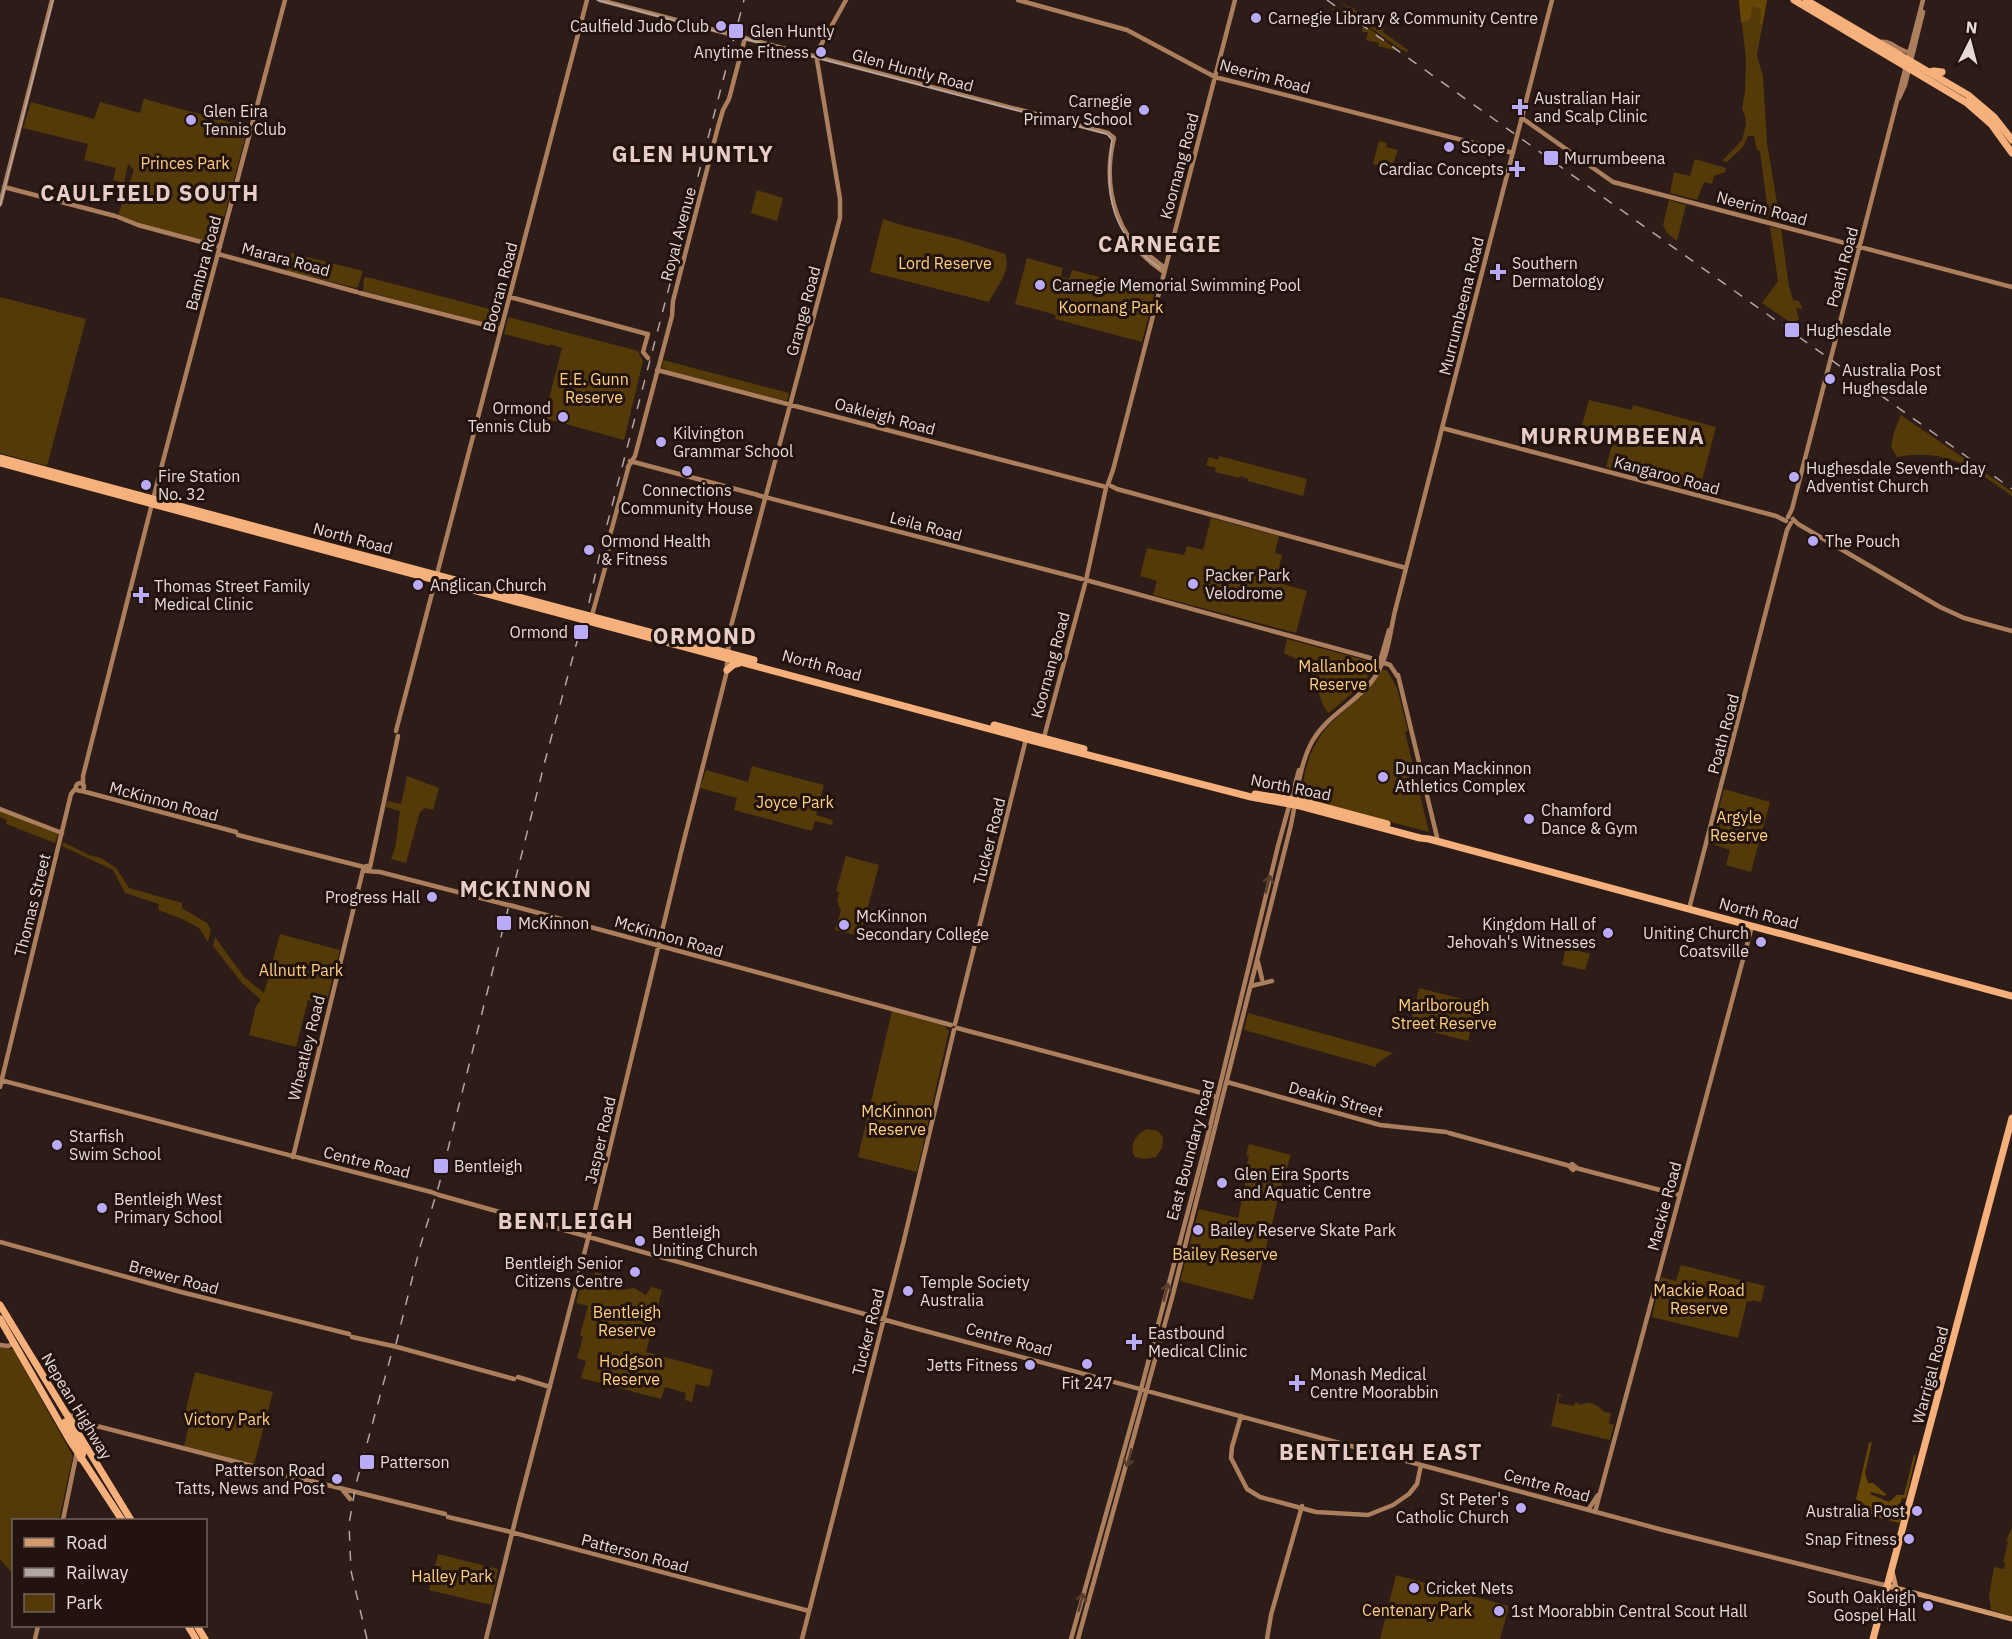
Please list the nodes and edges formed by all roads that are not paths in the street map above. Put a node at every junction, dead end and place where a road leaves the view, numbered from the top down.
1 (52, 0) edge
2 (285, 0) edge
3 (587, 0) edge
4 (600, 0) edge
5 (846, 0) edge
6 (1018, 0) edge
7 (1235, 0) edge
8 (1552, 0) edge
9 (1794, 0) edge
10 (1806, 0) edge
11 (1926, 0) edge
12 (745, 38) junction
13 (816, 57) junction
14 (1909, 63) junction
15 (1927, 75) junction
16 (1215, 77) junction
17 (1947, 82) junction
18 (1522, 118) junction
19 (1530, 124) junction
20 (1520, 127) junction
21 (2012, 140) edge
22 (1513, 153) junction
23 (2012, 153) edge
24 (2, 169) dead end
25 (8, 171) junction
26 (4, 187) junction
27 (0, 204) edge
28 (1860, 247) junction
29 (220, 248) junction
30 (218, 254) junction
31 (1165, 270) junction
32 (2012, 287) edge
33 (510, 297) junction
34 (501, 329) junction
35 (660, 360) junction
36 (658, 369) junction
37 (790, 404) junction
38 (1442, 428) junction
39 (0, 458) edge
40 (0, 463) edge
41 (631, 463) junction
42 (1109, 487) junction
43 (131, 495) junction
44 (765, 497) junction
45 (153, 500) junction
46 (1788, 519) junction
47 (1407, 567) junction
48 (436, 577) junction
49 (1084, 581) junction
50 (592, 618) junction
51 (1393, 619) junction
52 (2012, 630) edge
53 (726, 656) junction
54 (1386, 656) junction
55 (742, 662) junction
56 (1382, 663) junction
57 (1394, 668) junction
58 (727, 670) junction
59 (724, 680) junction
60 (992, 727) junction
61 (1027, 736) junction
62 (1043, 740) junction
63 (80, 787) junction
64 (1296, 790) junction
65 (1289, 802) junction
66 (1305, 802) junction
67 (0, 809) edge
68 (62, 833) junction
69 (1432, 840) junction
70 (367, 868) junction
71 (1689, 909) junction
72 (1752, 926) junction
73 (659, 946) junction
74 (1258, 960) junction
75 (1262, 979) dead end
76 (1272, 981) dead end
77 (1251, 986) junction
78 (2012, 996) edge
79 (954, 1027) junction
80 (0, 1083) edge
81 (1226, 1084) junction
82 (1219, 1087) junction
83 (1217, 1097) junction
84 (2012, 1118) edge
85 (292, 1157) junction
86 (1679, 1195) junction
87 (589, 1236) junction
88 (0, 1242) edge
89 (0, 1305) edge
90 (0, 1318) edge
91 (884, 1319) junction
92 (8, 1324) junction
93 (16, 1340) junction
94 (0, 1343) edge
95 (25, 1346) junction
96 (1158, 1349) junction
97 (1150, 1354) junction
98 (22, 1356) junction
99 (1143, 1380) junction
100 (1123, 1384) junction
101 (550, 1387) junction
102 (1141, 1389) junction
103 (1148, 1391) junction
104 (58, 1401) junction
105 (1143, 1405) junction
106 (1136, 1408) junction
107 (1141, 1413) junction
108 (1241, 1416) junction
109 (1131, 1423) junction
110 (71, 1427) junction
111 (79, 1455) junction
112 (94, 1462) junction
113 (1421, 1465) junction
114 (90, 1472) junction
115 (342, 1489) junction
116 (1600, 1493) junction
117 (350, 1499) dead end
118 (1302, 1508) junction
119 (1107, 1509) junction
120 (1588, 1510) junction
121 (1114, 1511) junction
122 (1595, 1512) junction
123 (63, 1519) edge
124 (121, 1519) edge
125 (130, 1519) edge
126 (512, 1532) junction
127 (1891, 1574) junction
128 (1875, 1582) junction
129 (1888, 1586) junction
130 (1896, 1588) junction
131 (1904, 1590) junction
132 (1884, 1600) junction
133 (809, 1611) junction
134 (2012, 1620) edge
135 (486, 1639) edge
136 (802, 1639) edge
137 (1071, 1639) edge
138 (1078, 1639) edge
139 (1267, 1639) edge
140 (1873, 1639) edge

1 - 25 street
2 - 29 street, Bambra Road
3 - 33 street, Booran Road
4 - 12 street, Glen Huntly Road, bridge
5 - 13 street
6 - 16 street, Neerim Road
7 - 16 street, Koornang Road
8 - 18 street, Murrumbeena Road
9 - 14 highway
10 - 14 highway
11 - 14 street, Poath Road
12 - 13 street, Glen Huntly Road
12 - 35 street, Royal Avenue
13 - 31 street, Glen Huntly Road
13 - 37 street, Grange Road
14 - 15 highway
14 - 15 street
14 - 28 street, Poath Road
15 - 17 highway
15 - 17 highway
15 - 23 highway
16 - 22 street, Neerim Road
16 - 31 street, Koornang Road
17 - 21 highway
18 - 19 street, Neerim Road
18 - 20 street, Murrumbeena Road
19 - 20 street
19 - 28 street, Neerim Road
20 - 22 street, Murrumbeena Road
22 - 38 street, Murrumbeena Road
24 - 25 street
25 - 26 street
26 - 27 street
26 - 29 street
28 - 32 street, Neerim Road
28 - 46 street, Poath Road
29 - 30 street, Bambra Road
30 - 34 street, Marara Road
30 - 45 street, Bambra Road
31 - 42 street, Koornang Road
33 - 34 street, Booran Road
33 - 35 street
34 - 48 street, Booran Road
35 - 36 street, Royal Avenue
36 - 37 street, Oakleigh Road
36 - 41 street, Royal Avenue
37 - 42 street, Oakleigh Road
37 - 44 street, Grange Road
38 - 46 street, Kangaroo Road
38 - 47 street, Murrumbeena Road
39 - 43 highway, North Road
40 - 43 highway, North Road
41 - 44 street, Leila Road
41 - 50 street, Royal Avenue
42 - 47 street, Oakleigh Road
42 - 49 street, Koornang Road
43 - 45 highway, North Road
44 - 49 street, Leila Road
44 - 53 street, Grange Road
45 - 48 highway, North Road
45 - 63 street
46 - 52 street, Kangaroo Road
46 - 71 street, Poath Road
47 - 51 street, Murrumbeena Road
48 - 50 highway, North Road
48 - 70 street, Wheatley Road
49 - 56 street, Leila Road
49 - 62 street, Koornang Road
50 - 53 highway, North Road
51 - 54 street, Murrumbeena Road
51 - 56 street, Murrumbeena Road
53 - 55 highway, North Road
53 - 58 street, Jasper Road
53 - 59 street, Jasper Road
53 - 60 highway, North Road
54 - 56 street, Murrumbeena Road
54 - 57 street
55 - 58 highway
55 - 60 highway, North Road
56 - 57 street, Leila Road
56 - 64 street, Murrumbeena Road
57 - 69 street
58 - 59 street, Jasper Road
59 - 73 street, Jasper Road
60 - 61 highway, North Road
61 - 62 highway, North Road
61 - 79 street, Tucker Road
62 - 65 highway, North Road
63 - 68 street, Thomas Street
63 - 70 street, McKinnon Road
64 - 65 street, Murrumbeena Road
64 - 65 street
64 - 66 street
65 - 66 highway, North Road
65 - 69 highway, North Road
65 - 74 street, East Boundary Road
82 -> 65 street, East Boundary Road
66 - 69 highway, North Road
67 - 68 street
68 - 80 street, Thomas Street
69 - 71 highway, North Road
70 - 73 street, McKinnon Road, bridge
70 - 85 street, Wheatley Road
71 - 72 highway, North Road
72 - 78 highway, North Road
72 - 86 street, Mackie Road
73 - 79 street, McKinnon Road
73 - 87 street, Jasper Road
74 - 75 street
74 - 77 street, East Boundary Road
76 - 77 street
77 - 81 street, East Boundary Road
79 - 83 street, McKinnon Road
79 - 91 street, Tucker Road
80 - 85 street, Centre Road
81 - 82 street, Deakin Street
81 - 83 street
81 - 86 street, Deakin Street
81 - 96 street, East Boundary Road
82 - 83 street, East Boundary Road
97 -> 83 street, East Boundary Road
84 - 127 highway, Warrigal Road
85 - 87 street, Centre Road, bridge
86 - 116 street, Mackie Road
87 - 91 street, Centre Road
87 - 101 street, Jasper Road
88 - 101 street, Brewer Road
89 - 92 highway, Nepean Highway
90 - 92 highway, Nepean Highway
91 - 100 street, Centre Road
91 - 133 street, Tucker Road
92 - 93 highway, Nepean Highway
93 - 94 street
93 - 95 highway, Nepean Highway
93 - 98 highway, Nepean Highway
95 - 98 highway
95 - 104 highway, Nepean Highway
96 - 97 street
96 - 103 street, East Boundary Road
97 - 99 street, East Boundary Road
98 - 110 highway, Nepean Highway
99 - 100 street
99 - 102 street, East Boundary Road
100 - 102 street, Centre Road
101 - 126 street, Jasper Road
102 - 103 street, Centre Road
102 - 106 street, East Boundary Road
103 - 105 street, East Boundary Road
103 - 108 street, Centre Road
104 - 110 highway, Nepean Highway
104 - 110 highway
105 - 106 street
105 - 107 street, East Boundary Road
106 - 109 street, East Boundary Road
107 - 109 street
107 -> 121 street, East Boundary Road
108 - 113 street, Centre Road
108 - 118 street
109 - 119 street, East Boundary Road
110 - 111 highway, Nepean Highway
110 - 112 highway, Nepean Highway
110 - 115 street, Patterson Road
111 - 114 highway, Nepean Highway
111 - 123 street
112 - 114 highway
112 - 125 highway, Nepean Highway
113 - 118 street
113 - 120 street, Centre Road
114 - 124 highway, Nepean Highway
115 - 117 street
115 - 126 street, Patterson Road
116 - 120 street, Mackie Road
116 - 122 street, Mackie Road
118 - 139 street
119 - 121 street
137 -> 119 street, East Boundary Road
120 - 122 street, Centre Road
121 - 138 street, East Boundary Road
122 - 128 street, Centre Road
126 - 133 street, Patterson Road
126 - 135 street, Jasper Road
127 - 128 street
127 - 129 highway, Warrigal Road
127 - 130 main road
128 - 129 street, Centre Road
128 - 132 street
129 - 130 main road, Centre Road
129 - 132 highway, Warrigal Road
130 - 131 main road, Centre Road
131 - 132 main road
131 - 134 main road, Centre Road
132 - 140 highway, Warrigal Road
133 - 136 street, Tucker Road

